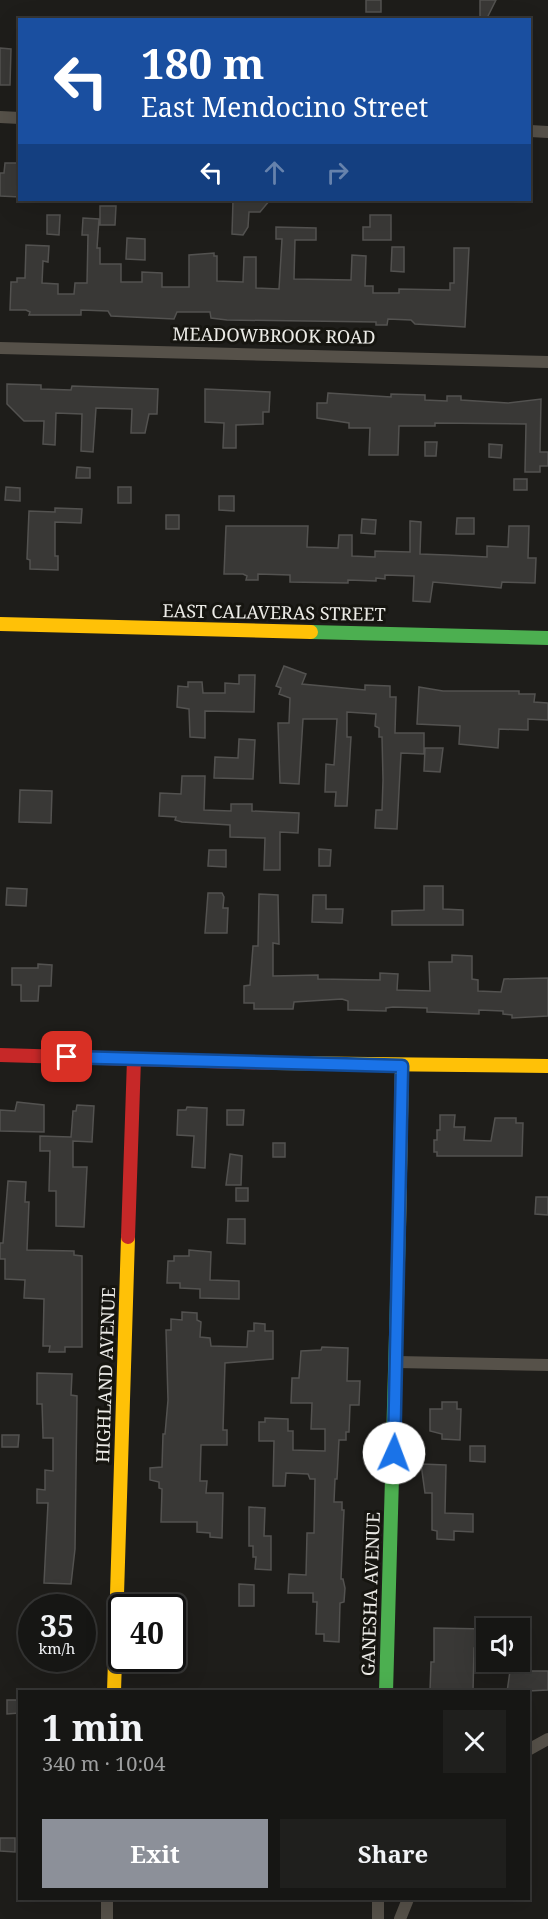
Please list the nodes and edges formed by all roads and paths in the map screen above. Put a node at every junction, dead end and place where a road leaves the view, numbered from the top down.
1 (0, 117) edge
2 (18, 118) edge
3 (531, 131) edge
4 (548, 132) edge
5 (0, 348) edge
6 (548, 362) edge
7 (0, 624) edge
8 (548, 638) edge
9 (0, 1054) edge
10 (134, 1059) junction
11 (402, 1066) junction
12 (548, 1066) edge
13 (397, 1362) junction
14 (548, 1365) edge
15 (114, 1690) edge
16 (386, 1690) edge
17 (548, 1739) edge
18 (530, 1749) edge
19 (107, 1900) edge
20 (378, 1900) edge
21 (408, 1900) edge
22 (106, 1919) edge
23 (378, 1919) edge
24 (400, 1919) edge

1 - 2 street
3 - 4 street
5 - 6 street, MEADOWBROOK ROAD
7 - 8 street, EAST CALAVERAS STREET
9 - 10 street
10 - 11 street
10 - 15 street, HIGHLAND AVENUE
11 - 12 street
11 - 13 street, GANESHA AVENUE
13 - 14 street
13 - 16 street, GANESHA AVENUE
17 - 18 street
19 - 22 street
20 - 23 street
21 - 24 street

